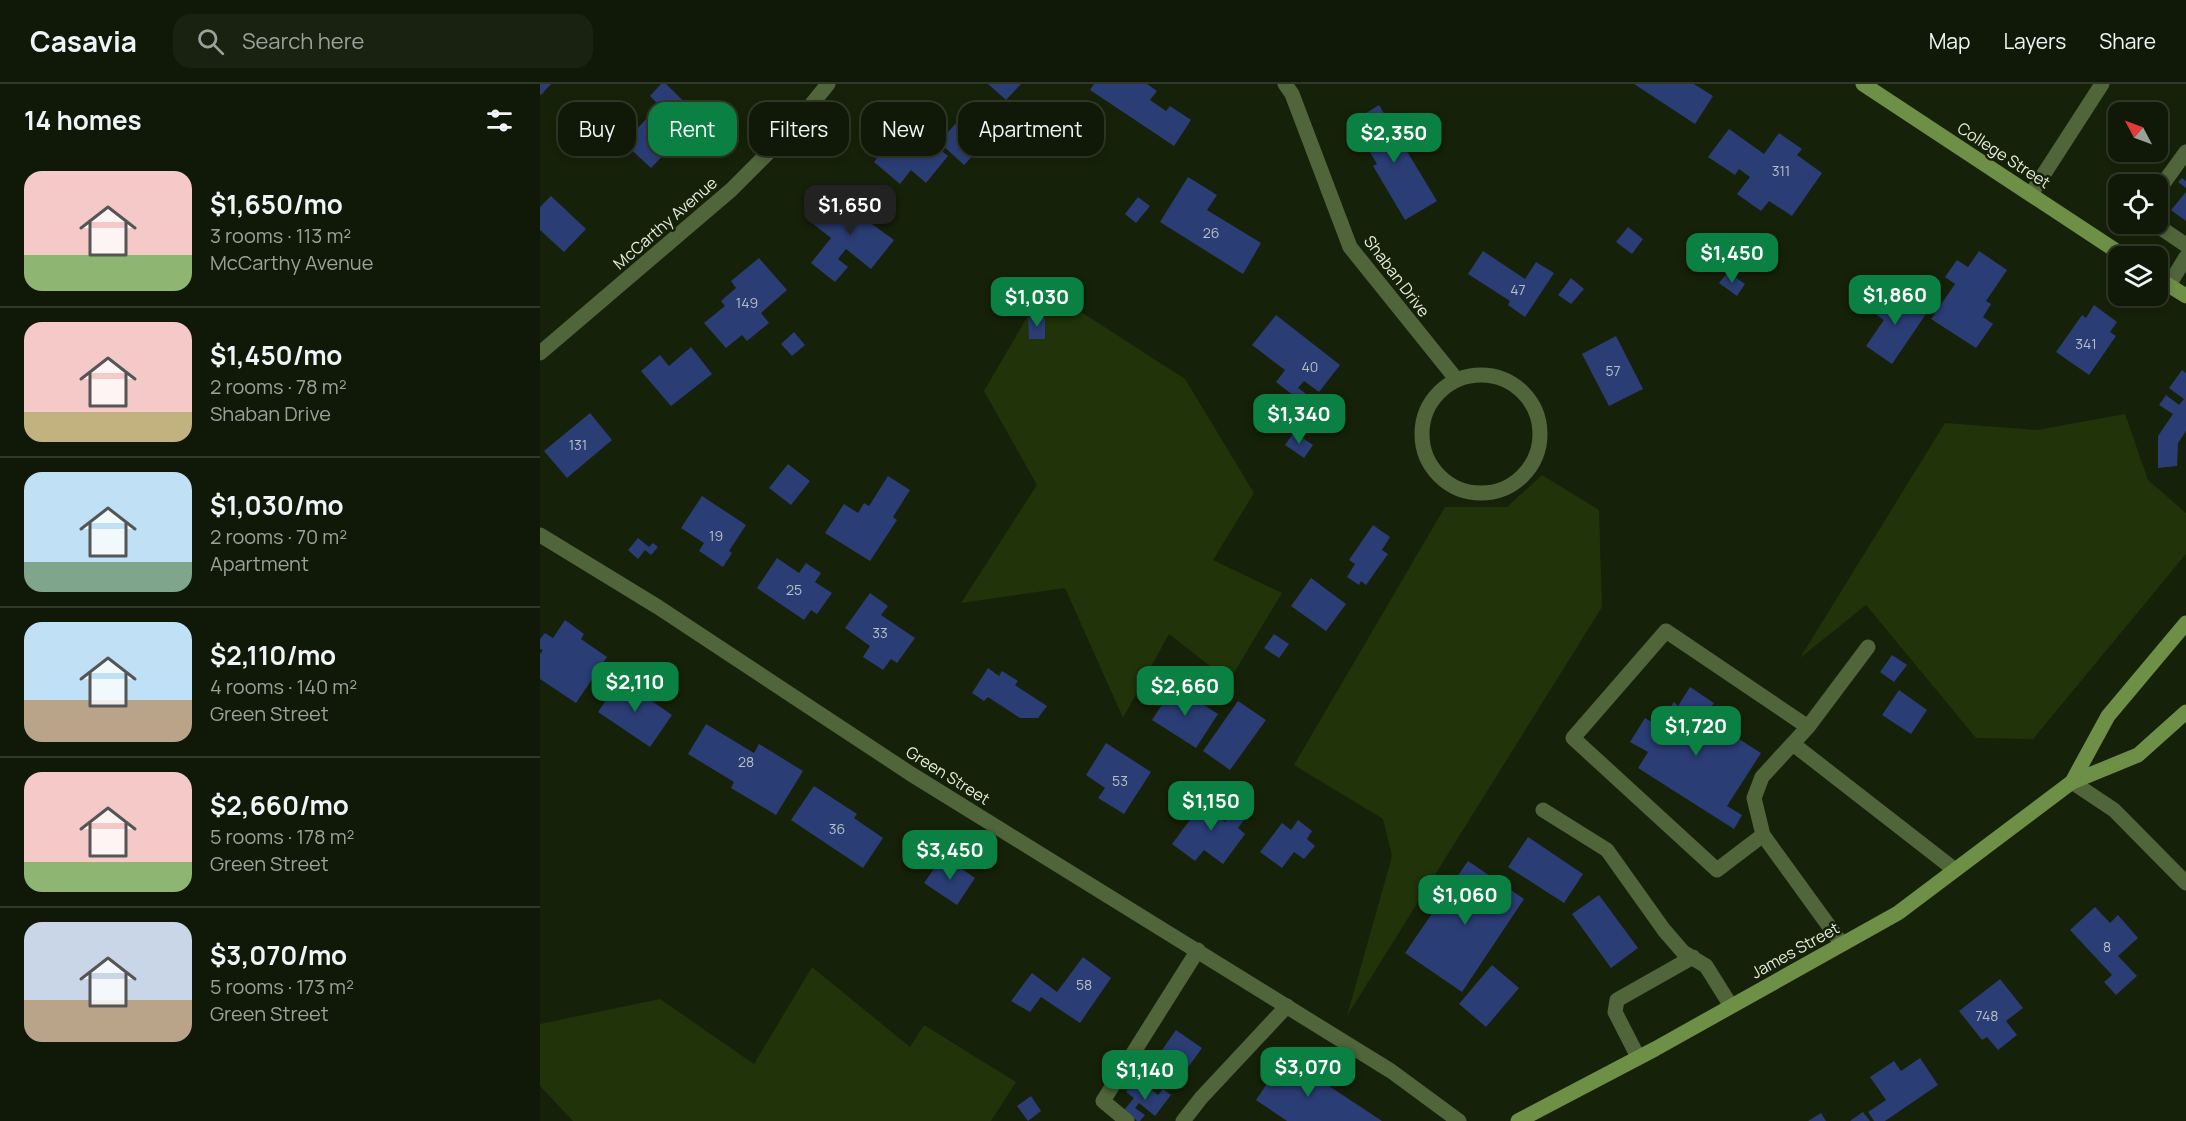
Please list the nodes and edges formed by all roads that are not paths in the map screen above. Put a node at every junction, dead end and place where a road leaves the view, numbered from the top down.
1 (828, 84) edge
2 (1285, 84) edge
3 (1863, 84) edge
4 (2103, 84) edge
5 (2186, 152) edge
6 (2168, 177) edge
7 (2031, 194) junction
8 (2168, 233) edge
9 (2186, 245) edge
10 (2109, 246) edge
11 (2186, 257) edge
12 (2168, 276) edge
13 (2168, 284) edge
14 (2186, 296) edge
15 (540, 353) edge
16 (1457, 380) junction
17 (540, 535) edge
18 (2186, 623) edge
19 (1868, 647) dead end
20 (2186, 712) edge
21 (1808, 727) junction
22 (1793, 744) junction
23 (2072, 782) junction
24 (1542, 810) dead end
25 (1763, 836) junction
26 (1955, 870) junction
27 (2186, 883) edge
28 (1842, 944) junction
29 (1198, 950) junction
30 (1693, 957) junction
31 (1287, 1006) junction
32 (1731, 1006) junction
33 (1638, 1057) junction
34 (1127, 1121) edge
35 (1183, 1121) edge
36 (1459, 1121) edge
37 (1518, 1121) edge

1 - 15 street, McCarthy Avenue
2 - 16 street, Shaban Drive
3 - 7 main road, College Street
4 - 7 street
5 - 6 street
7 - 10 main road, College Street
8 - 9 street
11 - 12 street
13 - 14 main road
16 - 16 street
17 - 29 street, Green Street
18 - 23 main road, James Street
19 - 21 street
20 - 23 main road, James Street
21 - 22 street
21 - 25 street
22 - 25 street
22 - 26 street
23 - 26 main road, James Street
23 - 27 street
24 - 30 street
25 - 28 street
26 - 28 main road, James Street
28 - 32 main road, James Street
29 - 31 street, Green Street
29 - 34 street
30 - 32 street
30 - 33 street
31 - 35 street
31 - 36 street, Green Street
32 - 33 main road, James Street
33 - 37 main road, James Street

